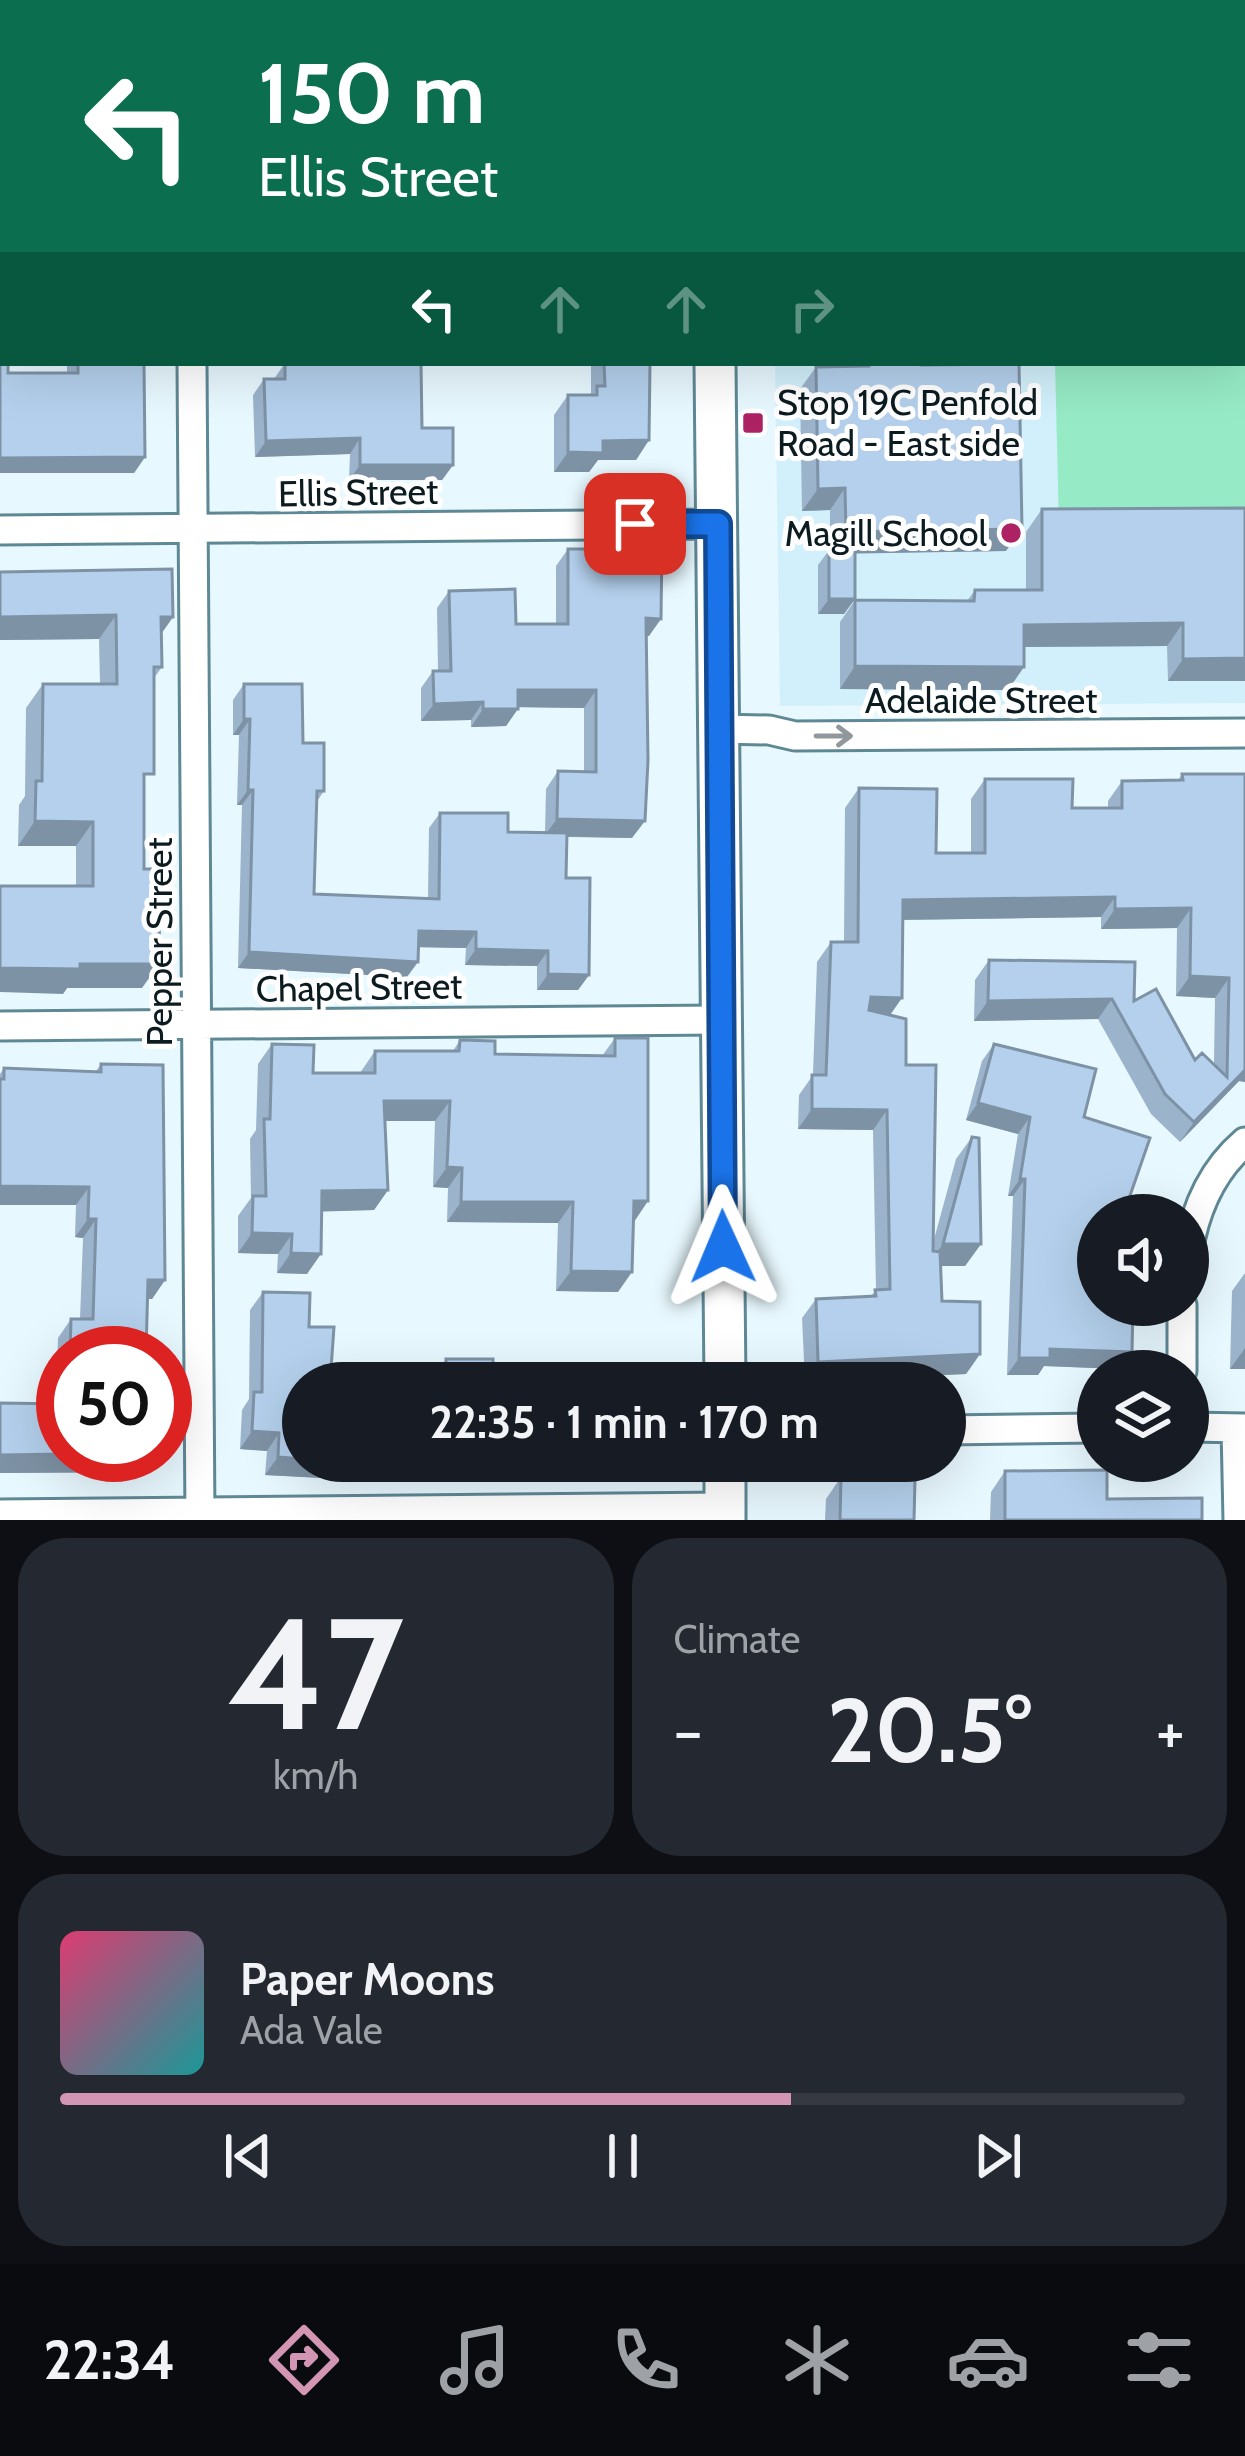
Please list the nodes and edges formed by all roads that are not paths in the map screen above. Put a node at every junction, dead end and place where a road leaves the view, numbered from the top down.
1 (192, 366) edge
2 (715, 366) edge
3 (718, 524) junction
4 (0, 530) edge
5 (194, 530) junction
6 (718, 729) junction
7 (1245, 734) edge
8 (720, 1020) junction
9 (195, 1024) junction
10 (0, 1026) edge
11 (1245, 1142) edge
12 (1206, 1194) edge
13 (725, 1362) edge
14 (1209, 1427) edge
15 (1077, 1428) edge
16 (1241, 1428) edge
17 (966, 1430) edge
18 (725, 1482) edge
19 (0, 1514) edge
20 (725, 1514) edge
21 (200, 1517) edge
22 (1238, 1520) edge

1 - 5 street, Pepper Street
2 - 3 main road
3 - 5 street, Ellis Street
3 - 6 main road
4 - 5 street, Ellis Street
5 - 9 street, Pepper Street
6 -> 7 street, Adelaide Street
6 - 8 main road
8 - 9 street, Chapel Street
8 - 13 main road
9 - 10 street, Chapel Street
9 - 21 street, Pepper Street
11 - 12 street
14 - 16 street
15 - 17 street
16 - 22 street
18 - 20 main road
19 - 21 street
20 - 21 street

